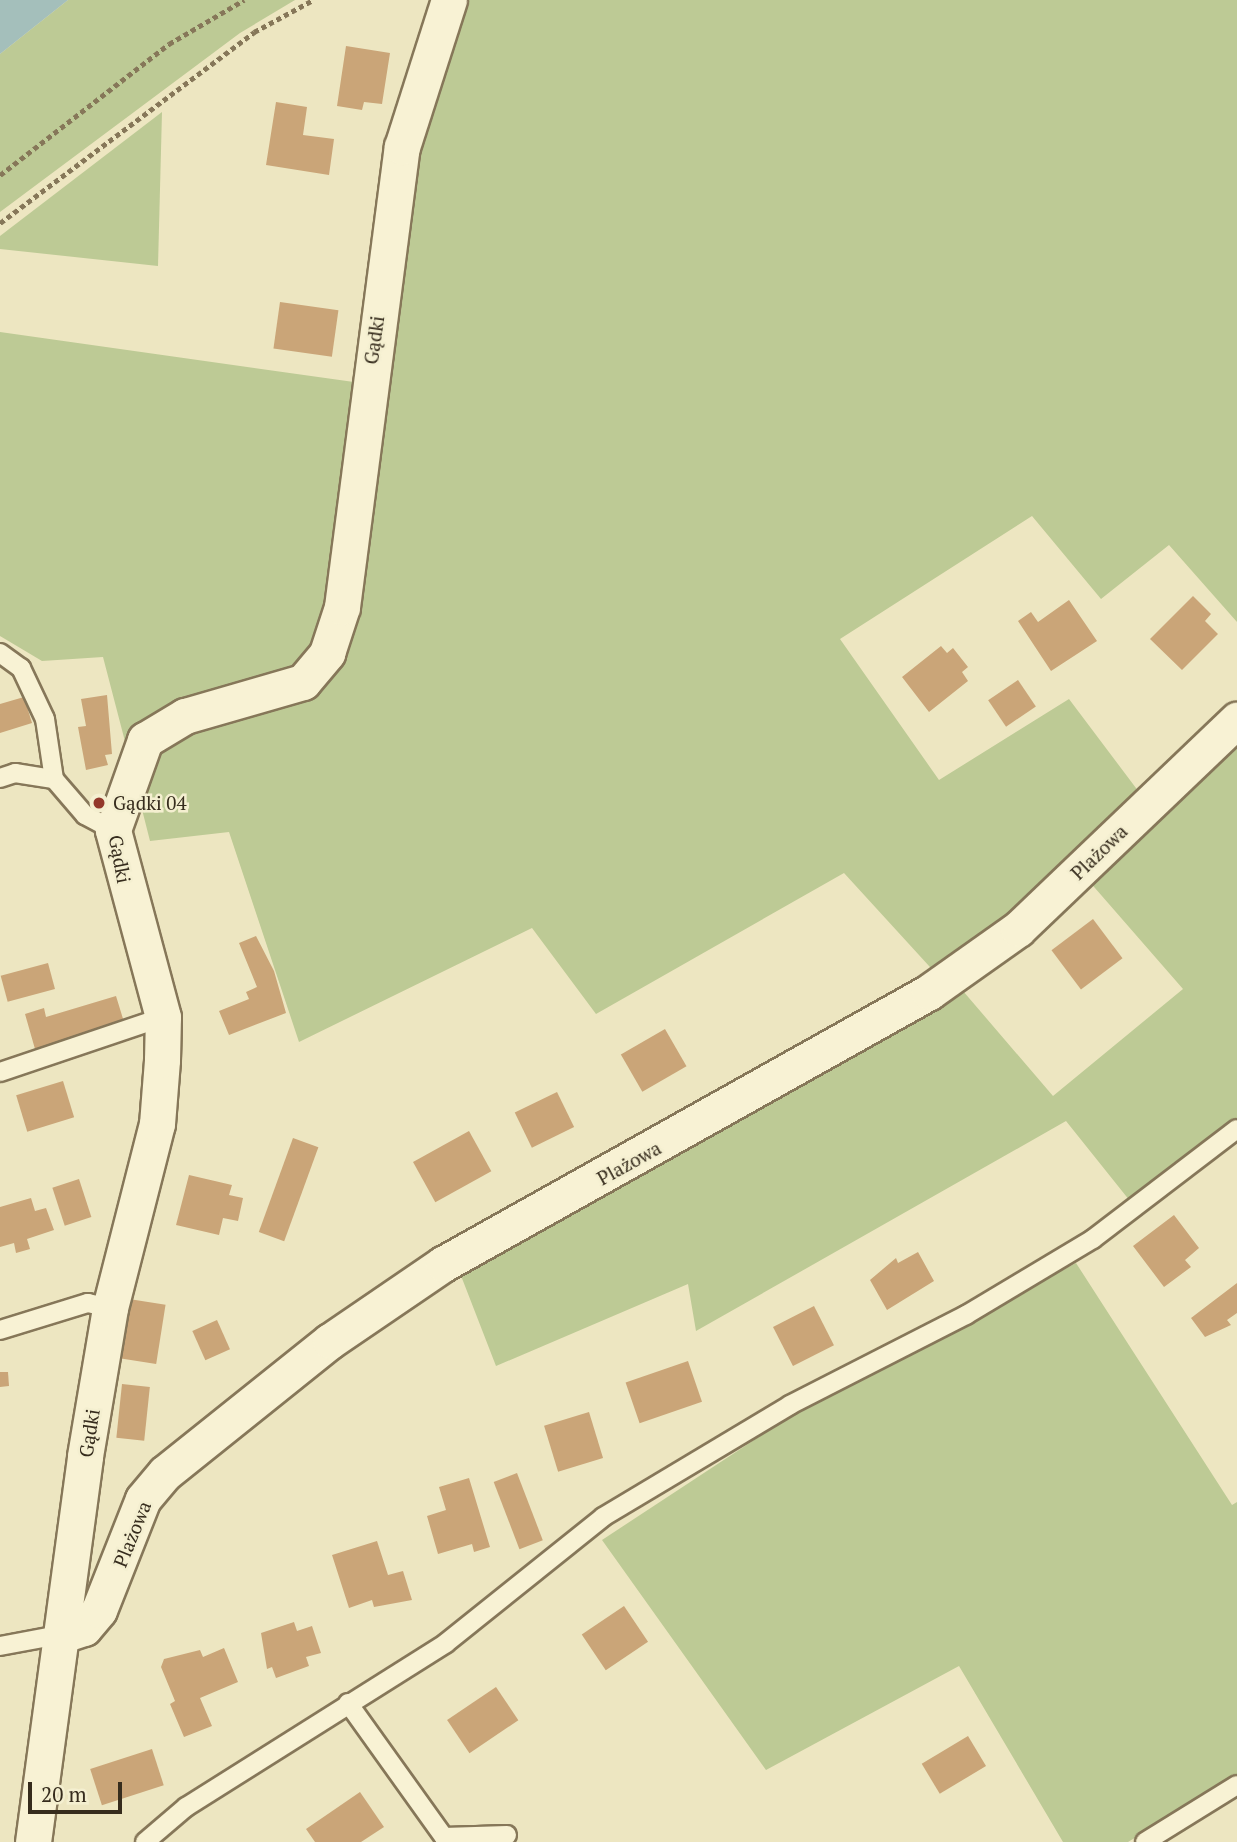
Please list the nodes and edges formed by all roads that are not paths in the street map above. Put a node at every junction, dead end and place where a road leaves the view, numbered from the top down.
1 (449, 0) edge
2 (0, 653) edge
3 (1237, 720) edge
4 (0, 778) edge
5 (54, 779) junction
6 (113, 830) junction
7 (163, 1017) junction
8 (0, 1072) edge
9 (1237, 1129) edge
10 (110, 1308) junction
11 (0, 1329) edge
12 (65, 1634) junction
13 (0, 1646) edge
14 (348, 1703) junction
15 (1237, 1785) edge
16 (507, 1835) dead end
17 (33, 1842) edge
18 (145, 1842) edge
19 (1145, 1842) edge

1 - 6 street, Gądki
2 - 5 lane
3 - 12 street, Plażowa
4 - 5 lane
5 - 6 lane
6 - 7 street, Gądki
7 - 8 lane
7 - 10 street, Gądki
9 - 14 lane
10 - 11 lane
10 - 12 street, Gądki
12 - 13 lane
12 - 17 street, Gądki
14 - 16 lane
14 - 18 lane
15 - 19 lane

